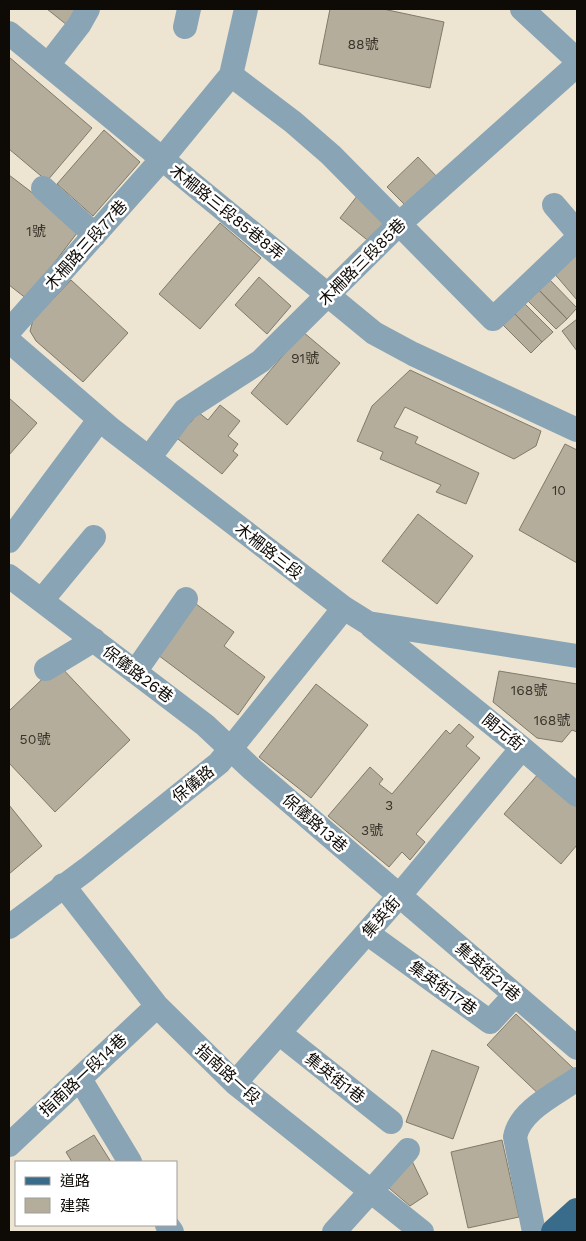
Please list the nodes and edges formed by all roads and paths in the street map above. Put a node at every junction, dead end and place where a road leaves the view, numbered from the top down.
1 (88, 9) edge
2 (246, 9) edge
3 (522, 9) edge
4 (9, 33) edge
5 (577, 60) edge
6 (48, 65) junction
7 (577, 65) edge
8 (231, 75) junction
9 (162, 159) junction
10 (43, 188) dead end
11 (554, 205) dead end
12 (398, 225) junction
13 (577, 232) edge
14 (95, 235) junction
15 (577, 239) edge
16 (329, 296) junction
17 (9, 331) edge
18 (9, 341) edge
19 (99, 420) junction
20 (577, 430) edge
21 (149, 458) junction
22 (94, 537) dead end
23 (9, 541) edge
24 (9, 576) edge
25 (186, 599) dead end
26 (42, 600) junction
27 (344, 608) junction
28 (368, 623) junction
29 (432, 634) junction
30 (94, 640) junction
31 (577, 656) edge
32 (46, 669) dead end
33 (427, 671) junction
34 (135, 672) junction
35 (522, 748) junction
36 (232, 749) junction
37 (577, 795) edge
38 (63, 885) junction
39 (399, 896) junction
40 (9, 927) edge
41 (367, 933) junction
42 (515, 995) junction
43 (157, 1006) junction
44 (279, 1033) junction
45 (577, 1048) edge
46 (80, 1079) junction
47 (577, 1079) edge
48 (235, 1083) junction
49 (391, 1122) dead end
50 (9, 1145) edge
51 (408, 1150) dead end
52 (129, 1161) edge
53 (369, 1191) junction
54 (577, 1212) edge
55 (334, 1232) edge
56 (422, 1232) edge
57 (534, 1232) edge
58 (555, 1232) edge

1 - 6 street
2 - 8 street
3 - 5 street
4 - 6 street
6 - 9 street
7 - 12 street, 木柵路三段85巷
8 - 9 street, 木柵路三段85巷8弄
8 - 12 street
9 - 14 street, 木柵路三段77巷
9 - 16 street, 木柵路三段85巷8弄
10 - 14 street
11 - 13 street
12 - 15 street
12 - 16 street, 木柵路三段85巷
14 - 17 street, 木柵路三段77巷
16 - 20 street, 木柵路三段85巷8弄
16 - 21 street, 木柵路三段85巷
18 - 19 street, 木柵路三段
19 - 21 street, 木柵路三段
19 - 23 street
21 - 27 street, 木柵路三段
22 - 26 street
24 - 26 street, 保儀路26巷
25 - 34 street
26 - 30 street, 保儀路26巷
27 - 28 street, 木柵路三段
27 - 36 street, 保儀路
28 - 29 street, 木柵路三段
28 - 33 street, 開元街
29 - 31 street, 木柵路三段
29 - 33 street
30 - 32 street
30 - 34 street, 保儀路26巷
33 - 35 street, 開元街
34 - 36 street, 保儀路26巷
35 - 37 street, 開元街
35 - 39 street, 集英街
36 - 38 street, 保儀路
36 - 39 street, 保儀路13巷
38 - 40 street, 保儀路
38 - 43 street, 指南路一段
39 - 41 street, 集英街
39 - 42 street, 集英街21巷
41 - 42 street, 集英街17巷
41 - 44 street, 集英街
42 - 45 street, 集英街21巷
43 - 46 street, 指南路一段14巷
43 - 48 street, 指南路一段
44 - 48 street, 集英街
44 - 49 street, 集英街1巷
46 - 50 street, 指南路一段14巷
46 - 52 street
47 - 57 street
48 - 53 street, 指南路一段
51 - 53 street
53 - 55 street
53 - 56 street, 指南路一段
54 - 58 main road

